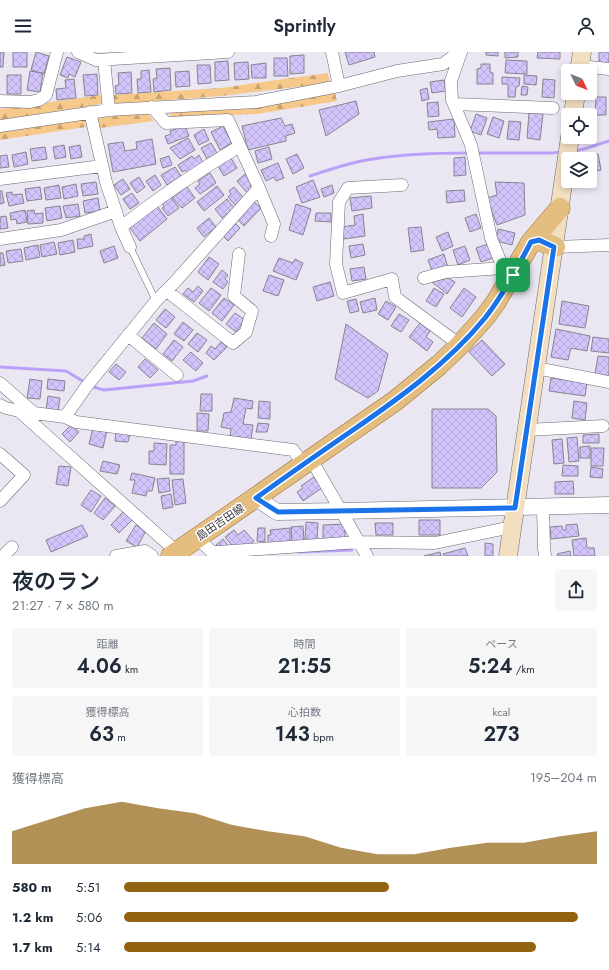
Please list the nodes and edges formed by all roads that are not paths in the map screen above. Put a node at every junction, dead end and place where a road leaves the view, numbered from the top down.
1 (57, 52) edge
2 (78, 52) edge
3 (228, 52) edge
4 (332, 52) edge
5 (460, 52) edge
6 (104, 60) junction
7 (580, 63) edge
8 (609, 69) edge
9 (339, 86) junction
10 (0, 101) edge
11 (454, 104) junction
12 (152, 107) junction
13 (553, 108) dead end
14 (109, 110) junction
15 (90, 112) junction
16 (0, 126) edge
17 (569, 144) edge
18 (240, 146) junction
19 (102, 166) junction
20 (0, 179) edge
21 (402, 185) dead end
22 (259, 188) junction
23 (560, 208) junction
24 (116, 212) junction
25 (121, 227) junction
26 (271, 236) dead end
27 (0, 239) edge
28 (531, 242) junction
29 (609, 245) edge
30 (130, 247) joint
31 (554, 247) junction
32 (239, 254) dead end
33 (508, 271) junction
34 (424, 278) dead end
35 (167, 291) junction
36 (156, 301) junction
37 (128, 335) junction
38 (460, 345) junction
39 (536, 368) junction
40 (177, 375) dead end
41 (609, 382) edge
42 (0, 383) edge
43 (0, 405) edge
44 (27, 413) junction
45 (65, 417) junction
46 (603, 426) dead end
47 (527, 430) junction
48 (0, 454) edge
49 (307, 462) junction
50 (256, 498) junction
51 (0, 501) edge
52 (609, 505) edge
53 (543, 507) junction
54 (515, 508) junction
55 (341, 512) junction
56 (512, 527) junction
57 (197, 538) junction
58 (359, 542) junction
59 (12, 547) dead end
60 (174, 554) edge
61 (221, 554) edge
62 (3, 556) edge
63 (116, 556) edge
64 (152, 556) edge
65 (367, 556) edge
66 (508, 556) edge
67 (545, 556) edge

1 - 10 street
2 - 6 street
3 - 6 street
4 - 9 street
5 - 9 street
5 - 11 street
6 - 14 street
7 - 8 street
9 - 12 street
11 - 13 street
11 - 33 street
12 - 14 street
12 - 18 street
14 - 15 street
15 - 16 street
15 - 19 street
17 - 23 main road
18 - 22 street
18 - 25 street
19 - 20 street
19 - 24 street
21 - 38 street
22 - 26 street
22 - 35 street
23 - 28 main road, 島田吉田線
23 - 31 main road
24 - 25 street
24 - 27 street
25 - 30 street
28 - 31 main road
28 - 33 main road, 島田吉田線
29 - 31 street
30 - 36 lane
31 - 39 main road
32 - 35 street
33 - 34 street
33 - 38 main road, 島田吉田線
35 - 36 street
36 - 37 street
37 - 40 street
37 - 45 street
38 - 49 main road, 島田吉田線
39 - 41 street
39 - 47 main road
42 - 44 street
43 - 44 street
44 - 45 street
44 - 60 street
45 - 49 street
46 - 47 street
47 - 54 main road
48 - 51 street
49 - 50 main road, 島田吉田線
49 - 55 street
50 - 55 street
50 - 57 main road, 島田吉田線
52 - 53 street
53 - 54 street
53 - 67 street
54 - 55 street
54 - 56 main road
55 - 58 street
56 - 58 street
56 - 66 main road
57 - 60 main road, 島田吉田線
57 - 61 street
58 - 61 street
58 - 65 street
59 - 62 street
63 - 64 street

